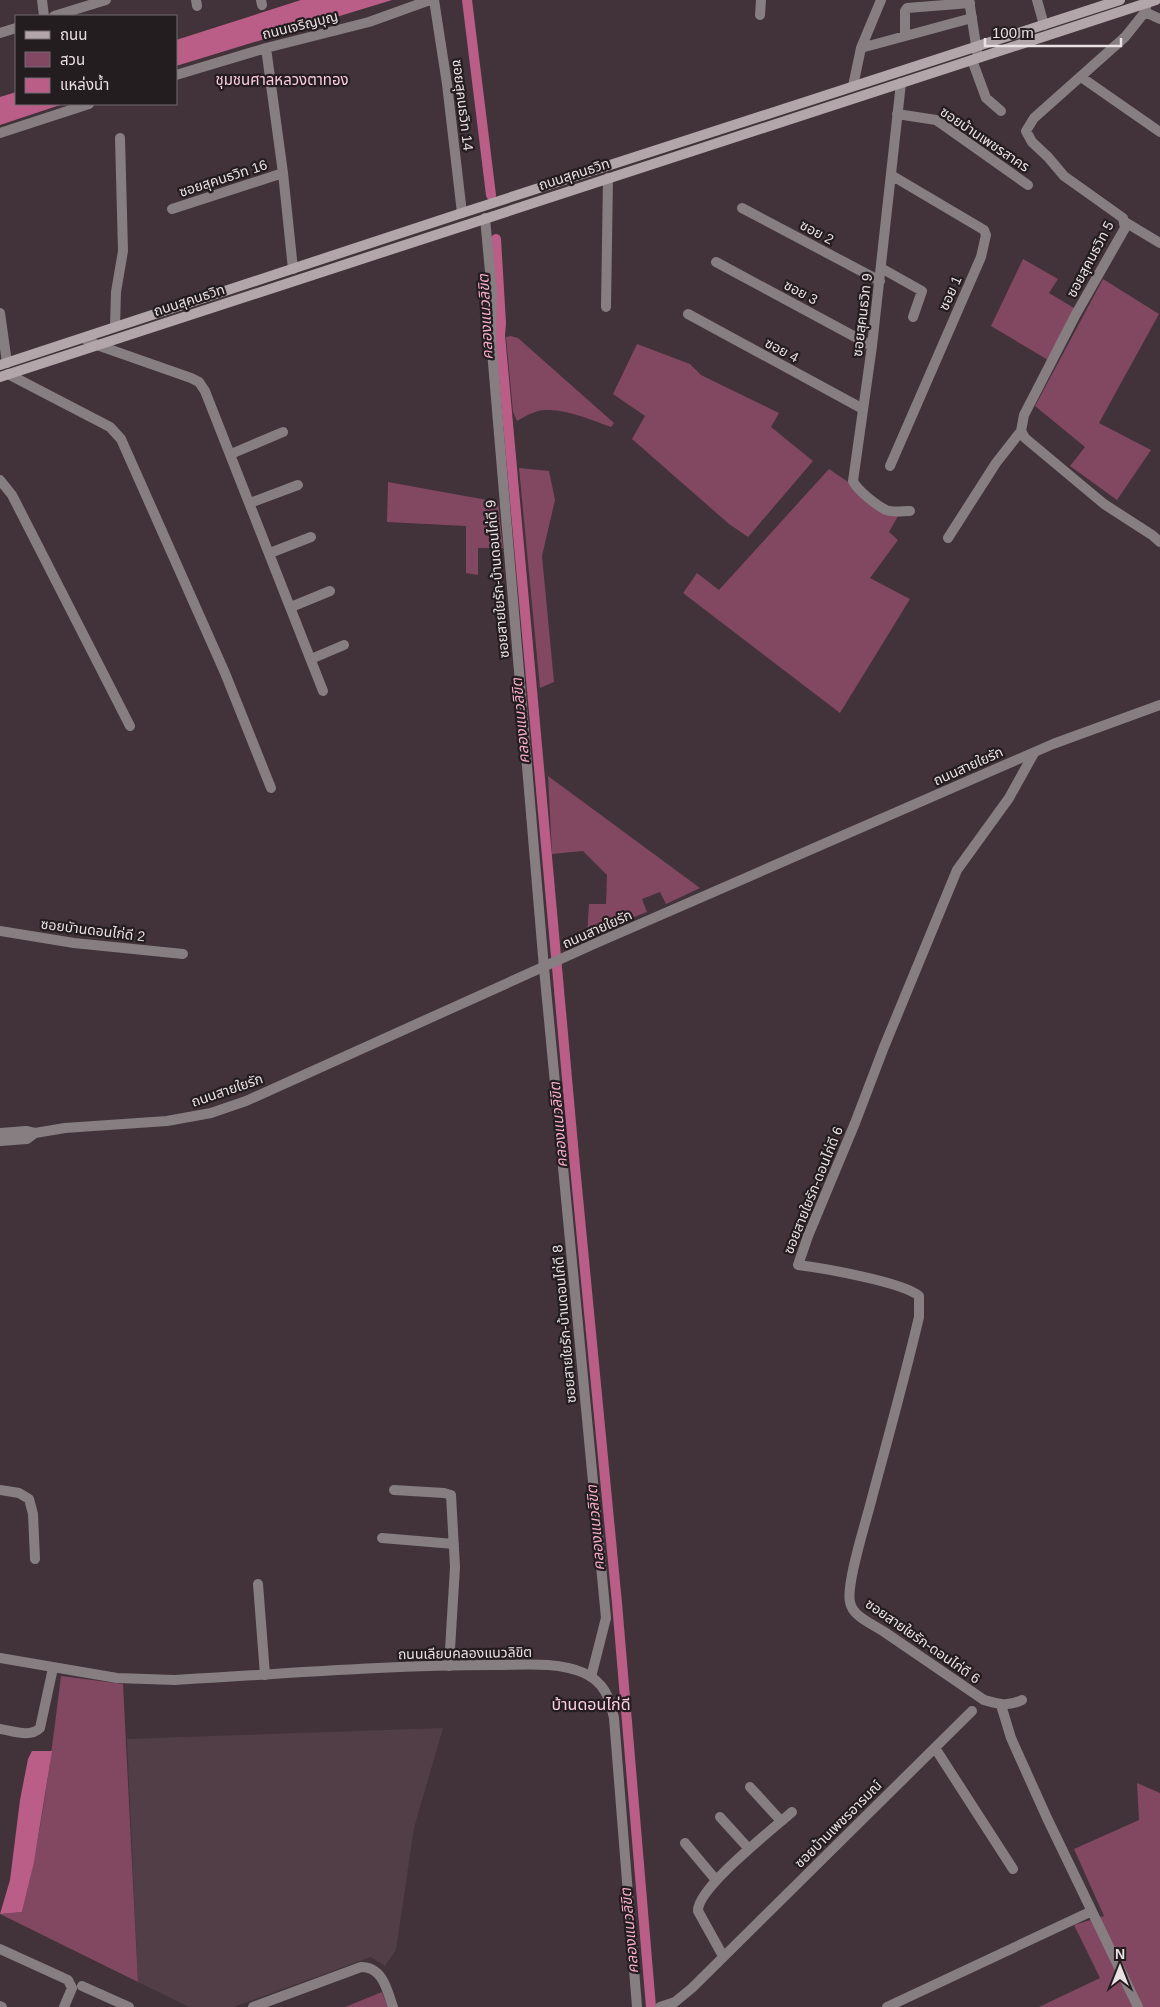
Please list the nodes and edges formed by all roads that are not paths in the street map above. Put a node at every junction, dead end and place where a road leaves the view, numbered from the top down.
1 (42, 0) edge
2 (106, 0) edge
3 (430, 0) edge
4 (434, 0) edge
5 (761, 0) edge
6 (881, 0) edge
7 (1037, 0) edge
8 (1120, 0) edge
9 (969, 2) edge
10 (1150, 5) edge
11 (44, 15) edge
12 (57, 15) edge
13 (760, 15) dead end
14 (972, 18) junction
15 (1160, 19) edge
16 (1044, 25) junction
17 (15, 28) edge
18 (0, 33) edge
19 (905, 36) junction
20 (975, 47) junction
21 (266, 48) junction
22 (861, 48) junction
23 (975, 59) junction
24 (178, 74) edge
25 (1081, 77) junction
26 (901, 83) junction
27 (853, 86) junction
28 (86, 105) edge
29 (1001, 111) dead end
30 (897, 114) junction
31 (1160, 132) edge
32 (0, 133) edge
33 (120, 138) dead end
34 (283, 173) junction
35 (892, 175) junction
36 (608, 178) junction
37 (1028, 185) dead end
38 (742, 208) dead end
39 (172, 209) dead end
40 (462, 213) junction
41 (485, 218) junction
42 (1125, 222) junction
43 (1160, 243) edge
44 (716, 262) dead end
45 (881, 268) junction
46 (293, 269) junction
47 (880, 282) junction
48 (606, 307) dead end
49 (0, 313) edge
50 (688, 314) dead end
51 (913, 317) dead end
52 (115, 327) junction
53 (83, 338) junction
54 (97, 345) junction
55 (872, 346) junction
56 (3, 364) edge
57 (4, 376) edge
58 (863, 409) junction
59 (1021, 431) junction
60 (283, 432) dead end
61 (231, 454) junction
62 (890, 466) dead end
63 (0, 480) edge
64 (298, 485) dead end
65 (250, 503) junction
66 (910, 511) dead end
67 (312, 537) dead end
68 (948, 538) dead end
69 (1160, 542) edge
70 (270, 553) junction
71 (330, 591) dead end
72 (291, 607) junction
73 (344, 645) dead end
74 (311, 659) junction
75 (323, 691) dead end
76 (1160, 705) edge
77 (130, 726) dead end
78 (1034, 753) junction
79 (272, 788) dead end
80 (0, 931) edge
81 (183, 954) dead end
82 (547, 966) junction
83 (0, 1132) edge
84 (35, 1133) junction
85 (0, 1141) edge
86 (0, 1490) edge
87 (394, 1490) dead end
88 (382, 1538) dead end
89 (454, 1544) junction
90 (35, 1559) dead end
91 (258, 1584) dead end
92 (0, 1658) edge
93 (449, 1666) junction
94 (53, 1668) junction
95 (264, 1675) junction
96 (591, 1677) junction
97 (1022, 1700) dead end
98 (1001, 1705) junction
99 (972, 1710) dead end
100 (0, 1729) edge
101 (935, 1748) junction
102 (750, 1787) dead end
103 (792, 1812) dead end
104 (720, 1817) dead end
105 (781, 1821) junction
106 (685, 1843) dead end
107 (749, 1849) junction
108 (1013, 1869) dead end
109 (716, 1880) junction
110 (1092, 1911) junction
111 (0, 1949) edge
112 (723, 1956) junction
113 (82, 1986) dead end
114 (64, 2007) edge
115 (129, 2007) edge
116 (254, 2007) edge
117 (393, 2007) edge
118 (637, 2007) edge
119 (660, 2007) edge
120 (887, 2007) edge
121 (1138, 2007) edge

1 - 11 street
2 - 12 street
3 - 21 street, ถนนเจริญบุญ
4 - 40 street, ซอยสุคนธวิท 14
5 - 13 street
6 - 22 street
7 - 16 street
8 - 16 main road, ถนนสุคนธวิท
9 - 14 street
9 - 19 street
10 - 15 street
10 - 23 main road, ถนนสุคนธวิท
10 - 25 street, ซอยสุคนธวิท 5
14 - 19 street
14 - 20 street
16 - 20 main road, ถนนสุคนธวิท
17 - 18 street
19 - 22 street
20 - 23 street
20 - 27 main road, ถนนสุคนธวิท
21 - 24 street, ถนนเจริญบุญ
21 - 34 street, ซอยสุคนธวิท 16
22 - 27 street
23 - 26 main road, ถนนสุคนธวิท
23 - 29 street
25 - 31 street
25 - 42 street, ซอยสุคนธวิท 5
26 - 30 street, ซอยสุคนธวิท 9
26 - 36 main road, ถนนสุคนธวิท
27 - 40 main road, ถนนสุคนธวิท
28 - 32 street
30 - 35 street, ซอยสุคนธวิท 9
30 - 37 street, ซอยบ้านเพชรสาคร
33 - 52 street
34 - 39 street, ซอยสุคนธวิท 16
34 - 46 street, ซอยสุคนธวิท 16
35 - 45 street, ซอยสุคนธวิท 9
35 - 62 street, ซอย 1
36 - 41 main road, ถนนสุคนธวิท
36 - 48 street
38 - 47 street, ซอย 2
40 - 46 main road, ถนนสุคนธวิท
41 - 54 main road, ถนนสุคนธวิท
41 - 82 street, ซอยสายใยรัก-บ้านดอนไก่ดี 9
42 - 43 street
42 - 59 street, ซอยสุคนธวิท 5
44 - 55 street, ซอย 3
45 - 47 street, ซอยสุคนธวิท 9
45 - 51 street
46 - 52 main road, ถนนสุคนธวิท
47 - 55 street, ซอยสุคนธวิท 9
49 - 56 street
50 - 58 street, ซอย 4
52 - 53 main road, ถนนสุคนธวิท
53 - 54 street
53 - 56 main road, ถนนสุคนธวิท
54 - 57 main road, ถนนสุคนธวิท
54 - 61 street
55 - 58 street, ซอยสุคนธวิท 9
57 - 79 street
58 - 66 street, ซอยสุคนธวิท 9
59 - 68 street
59 - 69 street
60 - 61 street
61 - 65 street
63 - 77 street
64 - 65 street
65 - 70 street
67 - 70 street
70 - 72 street
71 - 72 street
72 - 74 street
73 - 74 street
74 - 75 street
76 - 78 street, ถนนสายใยรัก
78 - 82 street, ถนนสายใยรัก
78 - 98 street, ซอยสายใยรัก-ดอนไก่ดี 6
80 - 81 street, ซอยบัานดอนไก่ดี 2
82 - 84 street, ถนนสายใยรัก
82 - 96 street, ซอยสายใยรัก-บ้านดอนไก่ดี 8
83 - 84 street, ถนนสายใยรัก
84 - 85 street, ถนนสายใยรัก
86 - 90 street
87 - 89 street
88 - 89 street
89 - 93 street
91 - 95 street
92 - 94 street, ถนนเลียบคลองแนวลิขิต
93 - 95 street, ถนนเลียบคลองแนวลิขิต
93 - 96 street, ถนนเลียบคลองแนวลิขิต
94 - 95 street, ถนนเลียบคลองแนวลิขิต
94 - 100 street
96 - 118 street, ถนนเลียบคลองแนวลิขิต
97 - 98 street
98 - 110 street
99 - 101 street, ซอยบ้านเพชรอารมณ์
101 - 108 street
101 - 112 street, ซอยบ้านเพชรอารมณ์
102 - 105 street
103 - 105 street
104 - 107 street
105 - 107 street
106 - 109 street
107 - 109 street
109 - 112 street
110 - 120 street
110 - 121 street
111 - 114 street
112 - 119 street, ซอยบ้านเพชรอารมณ์
113 - 115 street
116 - 117 street

